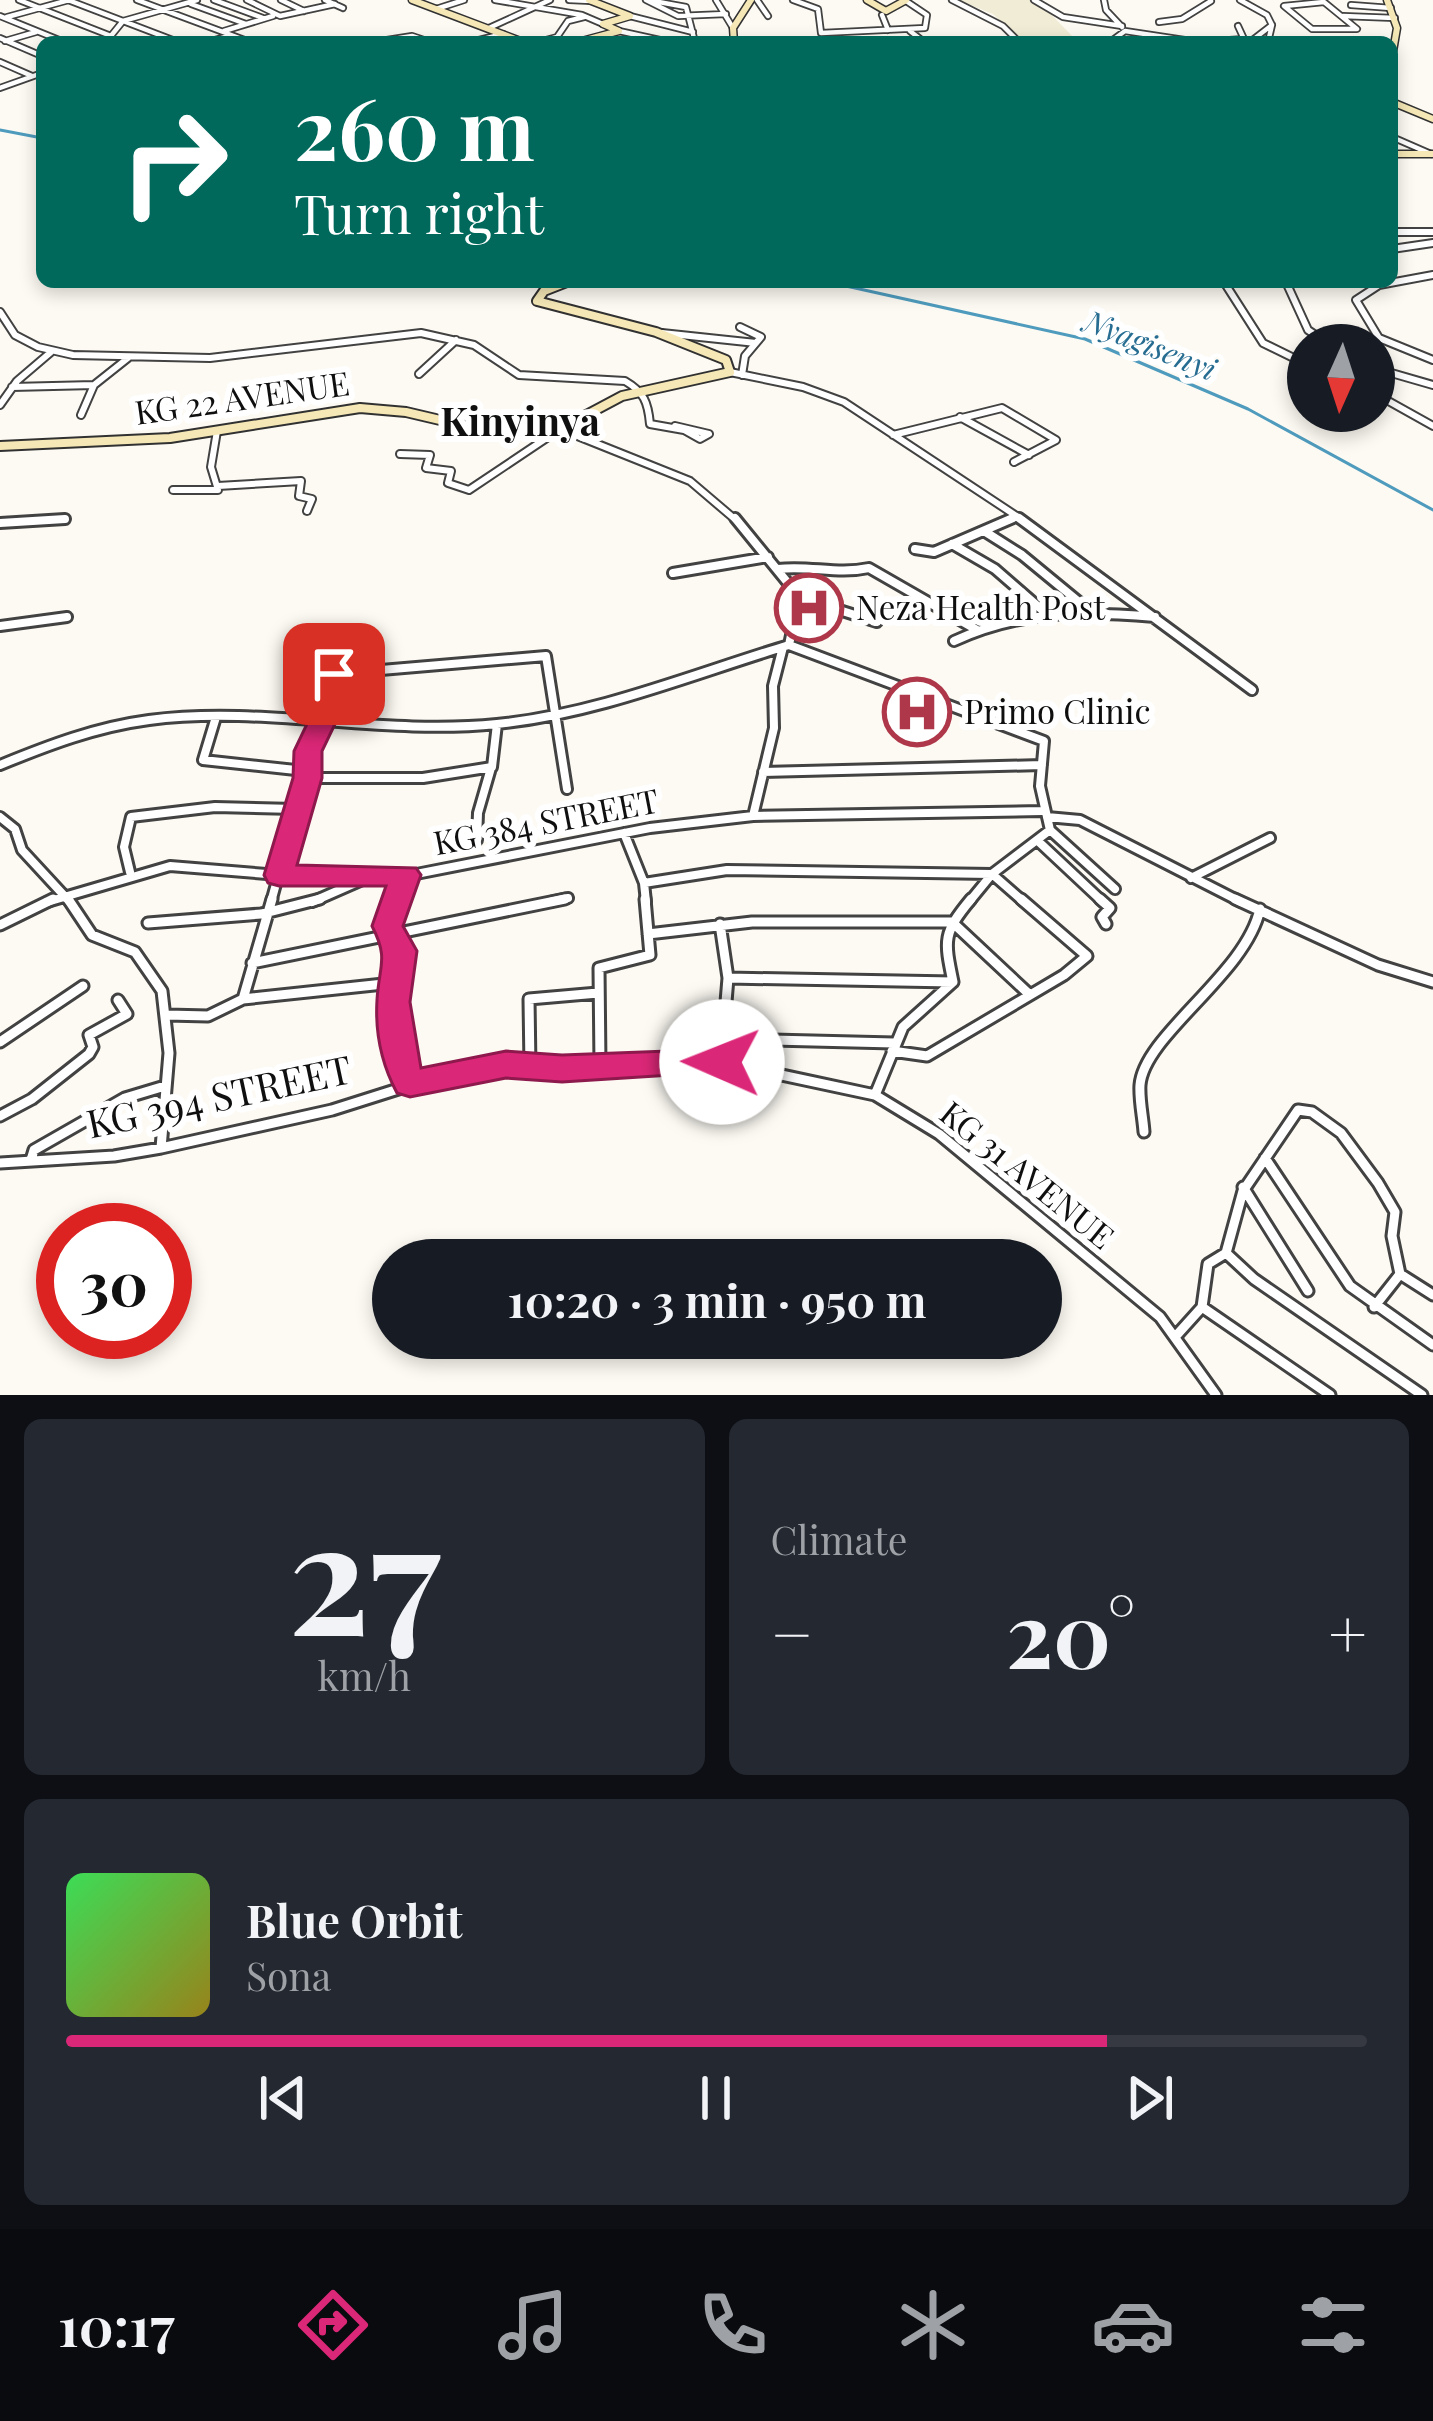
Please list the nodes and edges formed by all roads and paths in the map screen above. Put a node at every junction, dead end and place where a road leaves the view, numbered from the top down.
1 (19, 0) edge
2 (69, 0) edge
3 (137, 0) edge
4 (197, 0) edge
5 (214, 0) edge
6 (247, 0) edge
7 (281, 0) edge
8 (326, 0) edge
9 (412, 0) edge
10 (464, 0) edge
11 (495, 0) edge
12 (550, 0) edge
13 (569, 0) edge
14 (590, 0) edge
15 (646, 0) edge
16 (716, 0) edge
17 (793, 0) edge
18 (867, 0) edge
19 (952, 0) edge
20 (1034, 0) edge
21 (1104, 0) edge
22 (1240, 0) edge
23 (1387, 0) edge
24 (756, 1) edge
25 (906, 1) edge
26 (1211, 1) edge
27 (1323, 1) edge
28 (190, 3) junction
29 (335, 4) junction
30 (1351, 5) dead end
31 (343, 8) dead end
32 (533, 8) junction
33 (1393, 8) junction
34 (37, 9) junction
35 (436, 9) junction
36 (661, 9) junction
37 (164, 10) junction
38 (305, 11) junction
39 (726, 14) junction
40 (274, 15) junction
41 (882, 15) dead end
42 (2, 16) edge
43 (586, 16) junction
44 (630, 16) junction
45 (768, 16) dead end
46 (1341, 16) junction
47 (691, 17) junction
48 (264, 18) junction
49 (1395, 18) junction
50 (123, 21) junction
51 (1159, 22) dead end
52 (246, 24) junction
53 (603, 24) junction
54 (1272, 25) junction
55 (489, 28) junction
56 (733, 28) junction
57 (1122, 29) junction
58 (888, 30) junction
59 (909, 30) junction
60 (1339, 30) junction
61 (869, 31) junction
62 (38, 32) junction
63 (223, 32) junction
64 (619, 32) junction
65 (694, 32) junction
66 (821, 33) junction
67 (504, 34) junction
68 (1252, 34) dead end
69 (1267, 34) junction
70 (231, 35) joint
71 (48, 36) edge
72 (101, 36) edge
73 (113, 36) edge
74 (162, 36) edge
75 (228, 36) edge
76 (496, 36) edge
77 (509, 36) edge
78 (558, 36) edge
79 (603, 36) edge
80 (639, 36) edge
81 (694, 36) edge
82 (734, 36) edge
83 (824, 36) edge
84 (875, 36) edge
85 (916, 36) edge
86 (1011, 36) edge
87 (1116, 36) edge
88 (1161, 36) edge
89 (1263, 36) edge
90 (1272, 36) edge
91 (1341, 36) edge
92 (1397, 36) edge
93 (2, 41) edge
94 (36, 54) edge
95 (0, 62) edge
96 (0, 75) edge
97 (36, 75) edge
98 (33, 76) junction
99 (16, 82) junction
100 (0, 88) edge
101 (1398, 104) edge
102 (1433, 119) edge
103 (1398, 139) edge
104 (1398, 154) edge
105 (1432, 154) edge
106 (1398, 232) edge
107 (1433, 232) edge
108 (1433, 244) edge
109 (1398, 248) edge
110 (1433, 275) edge
111 (1398, 281) edge
112 (552, 288) edge
113 (1228, 288) edge
114 (1289, 288) edge
115 (1374, 288) edge
116 (0, 312) edge
117 (1305, 324) edge
118 (740, 326) dead end
119 (657, 333) junction
120 (17, 336) junction
121 (2, 340) edge
122 (457, 340) junction
123 (756, 343) junction
124 (53, 351) junction
125 (1287, 355) edge
126 (130, 357) junction
127 (1433, 360) edge
128 (730, 372) junction
129 (418, 374) dead end
130 (1395, 374) edge
131 (742, 375) junction
132 (94, 385) junction
133 (1433, 385) edge
134 (12, 388) junction
135 (643, 389) junction
136 (0, 405) edge
137 (1395, 405) edge
138 (81, 416) dead end
139 (958, 416) junction
140 (676, 426) dead end
141 (1433, 426) edge
142 (560, 429) junction
143 (218, 431) junction
144 (892, 436) junction
145 (0, 446) edge
146 (400, 454) dead end
147 (1030, 454) junction
148 (1015, 462) dead end
149 (218, 486) junction
150 (173, 490) dead end
151 (307, 511) dead end
152 (1014, 518) junction
153 (65, 519) dead end
154 (0, 523) edge
155 (985, 531) junction
156 (952, 544) junction
157 (915, 549) dead end
158 (770, 557) junction
159 (778, 568) junction
160 (674, 573) dead end
161 (795, 596) junction
162 (1042, 610) junction
163 (1091, 612) junction
164 (68, 617) dead end
165 (1156, 617) junction
166 (877, 622) dead end
167 (0, 626) edge
168 (976, 629) junction
169 (954, 641) dead end
170 (786, 646) junction
171 (1252, 690) dead end
172 (554, 713) junction
173 (217, 717) junction
174 (321, 724) junction
175 (497, 724) junction
176 (0, 765) edge
177 (1042, 765) junction
178 (492, 767) junction
179 (763, 772) junction
180 (306, 774) junction
181 (567, 789) dead end
182 (295, 809) junction
183 (1044, 814) junction
184 (753, 816) junction
185 (0, 817) edge
186 (1050, 830) junction
187 (624, 833) junction
188 (1270, 838) dead end
189 (477, 839) dead end
190 (1038, 842) junction
191 (130, 872) junction
192 (992, 874) junction
193 (279, 875) junction
194 (406, 875) junction
195 (370, 876) junction
196 (1190, 878) junction
197 (644, 883) junction
198 (1115, 889) dead end
199 (64, 893) junction
200 (568, 898) dead end
201 (1260, 909) junction
202 (264, 916) junction
203 (148, 922) dead end
204 (952, 922) junction
205 (720, 924) junction
206 (1106, 924) dead end
207 (0, 926) edge
208 (390, 932) junction
209 (648, 934) junction
210 (252, 963) junction
211 (728, 978) junction
212 (393, 982) junction
213 (953, 982) junction
214 (1433, 982) edge
215 (83, 986) dead end
216 (598, 993) junction
217 (1030, 995) junction
218 (243, 999) junction
219 (118, 1000) dead end
220 (166, 1016) junction
221 (2, 1037) edge
222 (726, 1039) junction
223 (893, 1047) junction
224 (722, 1062) junction
225 (600, 1065) junction
226 (530, 1067) junction
227 (410, 1084) junction
228 (165, 1086) junction
229 (874, 1095) junction
230 (0, 1116) edge
231 (1144, 1132) dead end
232 (160, 1148) junction
233 (1265, 1158) junction
234 (31, 1160) junction
235 (0, 1163) edge
236 (1243, 1185) junction
237 (1226, 1252) junction
238 (1400, 1274) junction
239 (1308, 1291) dead end
240 (1433, 1295) edge
241 (1202, 1307) junction
242 (1374, 1307) junction
243 (1175, 1337) junction
244 (1433, 1345) edge
245 (1216, 1395) edge
246 (1330, 1395) edge
247 (1422, 1395) edge

1 - 34 street
2 - 34 street
2 - 50 street
3 - 37 street
4 - 28 street
5 - 48 street
6 - 40 street
7 - 38 street
8 - 29 street
9 - 35 street
10 - 35 street
11 - 32 street
12 - 32 street
13 - 14 street
14 - 44 street
15 - 36 street
15 - 47 street
16 - 39 street
17 - 66 street
18 - 25 street
19 - 86 street
20 - 57 street
21 - 57 street
22 - 54 street
23 - 33 street
24 - 45 street
24 - 56 street
25 - 59 street
26 - 51 street
27 - 46 street
27 - 60 street
28 - 37 street
28 - 52 street
29 - 31 street
29 - 38 street
30 - 33 street
32 - 43 street
32 - 55 street
33 - 49 street
34 - 42 street
34 - 72 street
35 - 55 street
36 - 44 street
36 - 47 street
37 - 50 street
37 - 63 street
38 - 40 street
39 - 47 street
39 - 56 street
40 - 48 street
41 - 58 street
42 - 62 street
43 - 53 street
43 - 78 street
44 - 53 street
44 - 65 street
46 - 49 street
46 - 60 street
47 - 65 street
48 - 52 street
49 - 92 street
50 - 73 street
50 - 74 street
52 - 63 street
53 - 64 street
54 - 69 street
54 - 90 street
55 - 67 street
56 - 82 street
57 - 87 street
57 - 88 street
58 - 59 street
58 - 61 street
59 - 85 street
60 - 91 street
61 - 66 street
61 - 84 street
62 - 71 street
62 - 93 street
63 - 70 street
64 - 79 street
64 - 80 street
65 - 81 street
66 - 83 street
67 - 76 street
67 - 77 street
68 - 69 street
69 - 89 street
70 - 75 street
93 - 94 street
95 - 98 street
96 - 99 street
97 - 98 street
98 - 99 street
99 - 100 street
101 - 102 street
103 - 105 street
104 - 105 street
106 - 107 street
108 - 109 street
110 - 111 street
112 - 119 street
113 - 125 street
114 - 117 street
115 - 127 street
116 - 120 street
118 - 123 street
119 - 123 street
119 - 128 street
120 - 121 street
120 - 124 street
122 - 126 street
122 - 129 street
122 - 135 street
123 - 131 street
124 - 126 street
124 - 134 street
126 - 132 street
128 - 131 street
128 - 135 street
130 - 133 street
131 - 144 street
132 - 134 street
132 - 138 street
134 - 136 street
135 - 140 street
135 - 142 street
137 - 141 street
139 - 144 street
139 - 147 street
139 - 147 street
142 - 143 street, KG 22 AVENUE
142 - 146 street
142 - 158 street
143 - 145 street, KG 22 AVENUE
143 - 149 street
144 - 152 street
147 - 148 street
149 - 150 street
149 - 151 street
152 - 155 street
152 - 165 street
153 - 154 street
155 - 156 street
155 - 163 street
156 - 157 street
156 - 162 street
158 - 159 street
158 - 160 street
159 - 161 street
159 - 168 street
161 - 166 street
161 - 170 street
162 - 163 street
162 - 168 street
163 - 165 street
164 - 167 street
165 - 171 street
168 - 169 street
170 - 172 street
170 - 177 street
170 - 179 street
172 - 174 street
172 - 175 street
172 - 181 street
173 - 174 street
173 - 176 street
173 - 180 street
174 - 175 street
174 - 180 street
175 - 178 street
177 - 179 street
177 - 183 street
178 - 180 street
178 - 189 street
179 - 184 street
180 - 182 street
182 - 191 street
182 - 193 street
183 - 184 street, KG 384 STREET
183 - 186 street
183 - 196 street, KG 384 STREET
184 - 187 street, KG 384 STREET
185 - 199 street
186 - 190 street
186 - 198 street
187 - 194 street, KG 384 STREET
187 - 197 street
188 - 196 street
190 - 192 street
190 - 206 street
191 - 193 street, KG 384 STREET
191 - 199 street, KG 384 STREET
192 - 197 street
192 - 204 street
192 - 217 street
193 - 195 street, KG 384 STREET
193 - 202 street
194 - 195 street, KG 384 STREET
194 - 208 street
195 - 202 street
196 - 201 street, KG 384 STREET
197 - 209 street
199 - 207 street, KG 384 STREET
199 - 220 street
200 - 208 street
201 - 214 street, KG 384 STREET
201 - 231 street
202 - 203 street
202 - 210 street
204 - 205 street
204 - 213 street
204 - 217 street
205 - 209 street
205 - 211 street
208 - 210 street
208 - 212 street
209 - 216 street
210 - 218 street
211 - 213 street
211 - 222 street
212 - 218 street
212 - 227 street
213 - 223 street
215 - 221 street
216 - 225 street
216 - 226 street
217 - 223 street
218 - 220 street
219 - 230 street
220 - 228 street
222 - 223 street
222 - 224 street
223 - 229 street
224 - 225 street, KG 394 STREET
224 - 229 street, KG 394 STREET
225 - 226 street, KG 394 STREET
226 - 227 street, KG 394 STREET
227 - 232 street, KG 394 STREET
228 - 232 street
228 - 234 street
229 - 243 street, KG 31 AVENUE
232 - 234 street, KG 394 STREET
233 - 236 street
233 - 238 street
233 - 242 street
234 - 235 street, KG 394 STREET
236 - 237 street
236 - 239 street
237 - 241 street
237 - 247 street
238 - 240 street
238 - 242 street
241 - 243 street
241 - 246 street
242 - 244 street
243 - 245 street, KG 31 AVENUE

